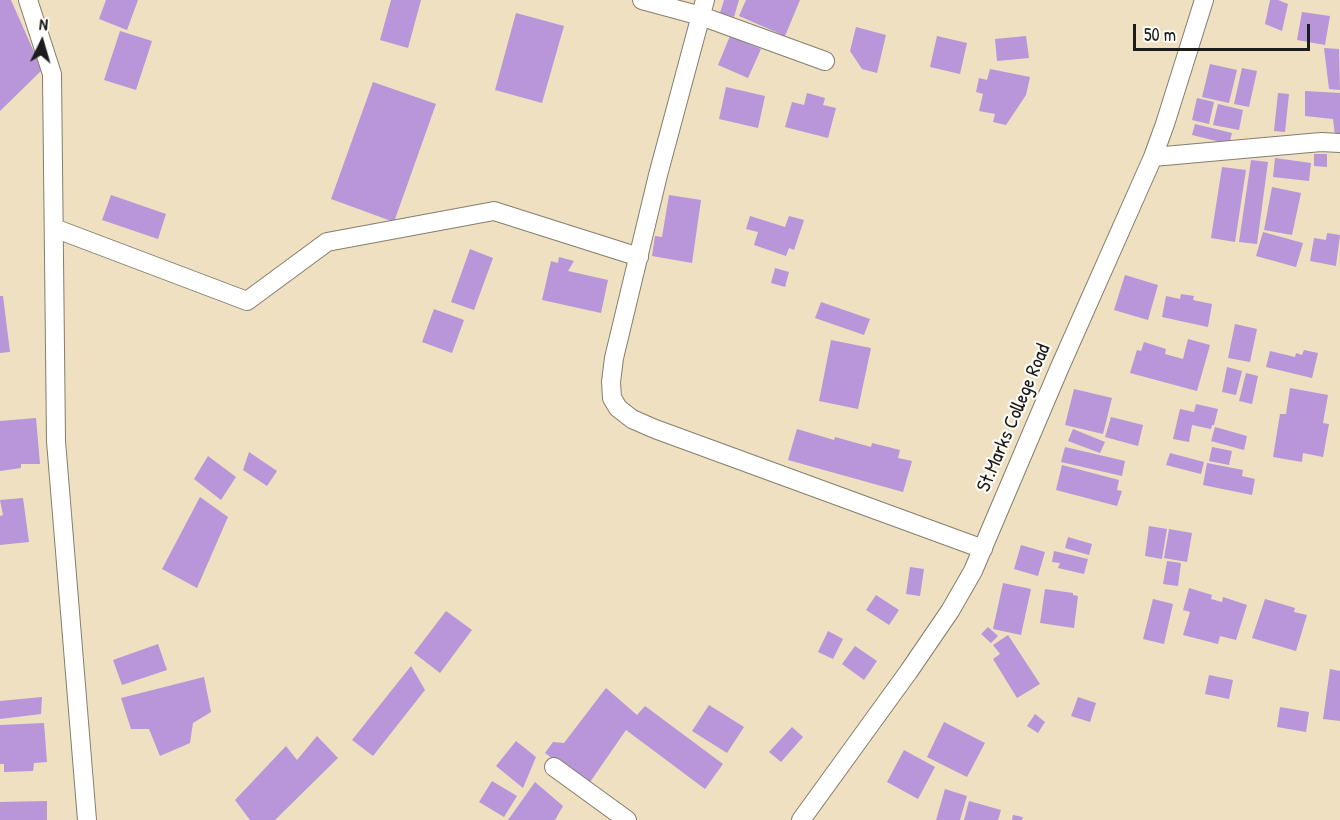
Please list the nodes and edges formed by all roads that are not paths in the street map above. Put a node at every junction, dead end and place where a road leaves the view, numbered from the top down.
1 (28, 0) edge
2 (642, 0) edge
3 (1204, 0) edge
4 (703, 8) edge
5 (825, 61) dead end
6 (1340, 143) edge
7 (1153, 157) junction
8 (54, 228) junction
9 (639, 257) junction
10 (983, 549) junction
11 (554, 767) dead end
12 (87, 820) edge
13 (627, 820) edge
14 (801, 820) edge

1 - 8 street
2 - 4 street
3 - 7 street, St.Marks College Road
4 - 5 street
4 - 9 street
6 - 7 street
7 - 10 street, St.Marks College Road
8 - 9 street
8 - 12 street
9 - 10 street
10 - 14 street, St.Marks College Road
11 - 13 street

